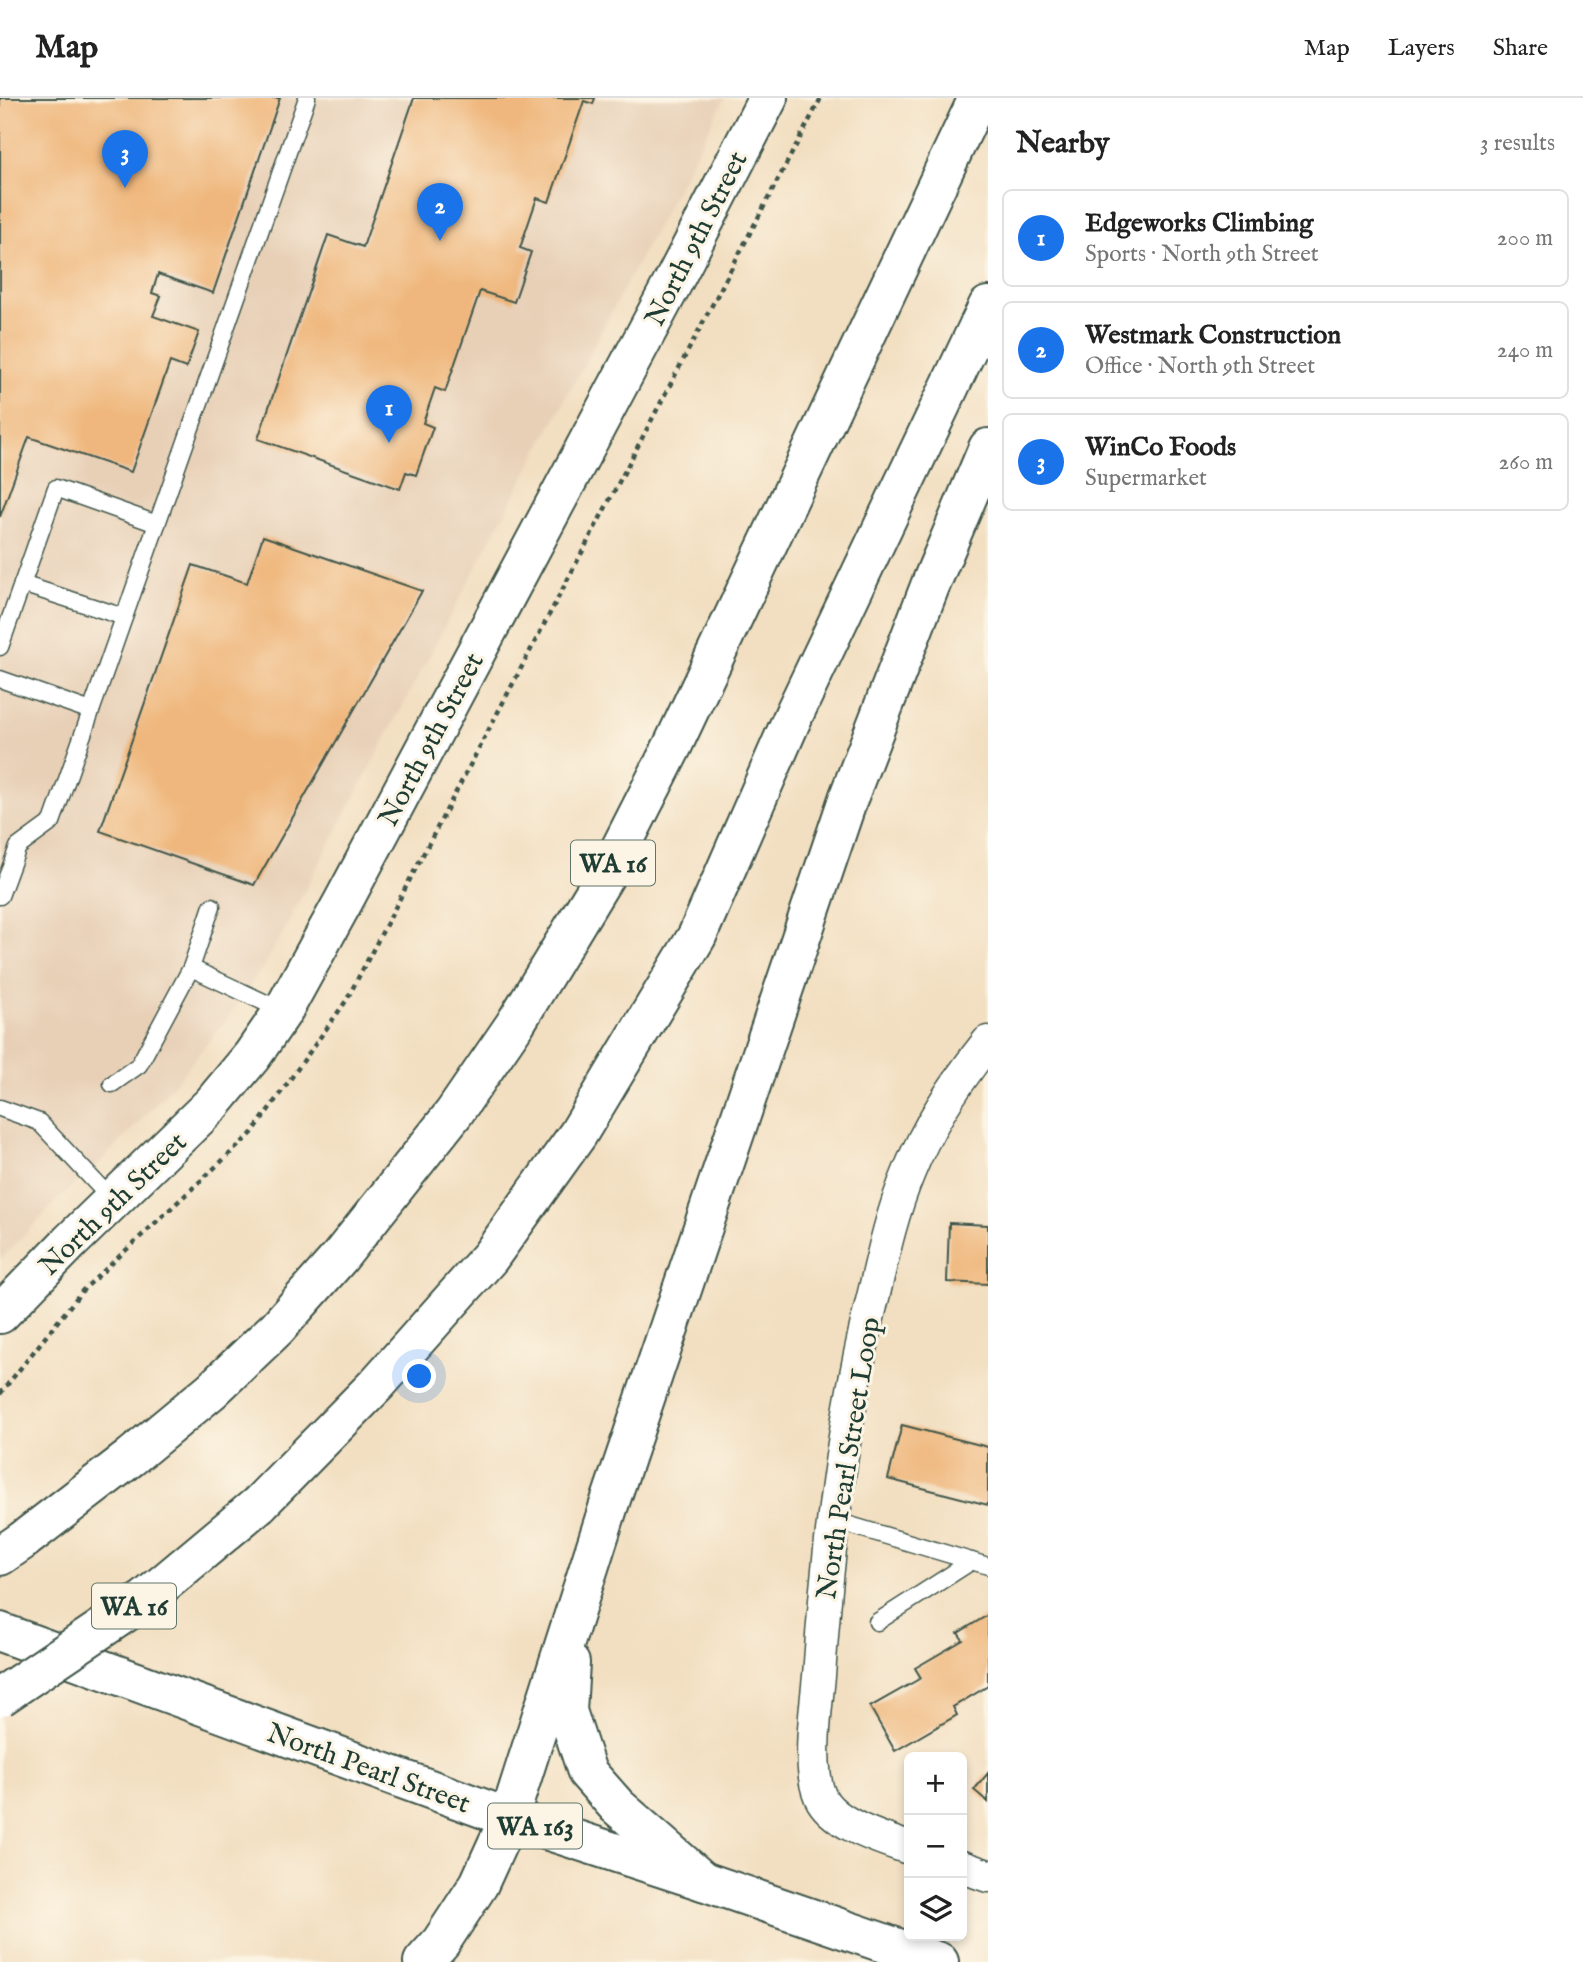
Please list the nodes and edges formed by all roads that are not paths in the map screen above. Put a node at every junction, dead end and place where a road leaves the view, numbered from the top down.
1 (307, 98) edge
2 (768, 98) edge
3 (978, 98) edge
4 (988, 306) edge
5 (988, 448) edge
6 (157, 524) junction
7 (22, 584) junction
8 (124, 617) junction
9 (0, 647) edge
10 (0, 679) edge
11 (91, 711) junction
12 (0, 896) edge
13 (212, 906) dead end
14 (191, 968) junction
15 (282, 1011) junction
16 (988, 1042) edge
17 (112, 1084) dead end
18 (0, 1108) edge
19 (113, 1201) junction
20 (0, 1314) edge
21 (833, 1520) junction
22 (0, 1556) edge
23 (980, 1563) edge
24 (573, 1616) junction
25 (877, 1622) dead end
26 (0, 1632) edge
27 (0, 1697) edge
28 (509, 1818) junction
29 (904, 1847) edge
30 (967, 1869) edge
31 (988, 1876) edge
32 (703, 1881) junction
33 (423, 1962) edge
34 (939, 1962) edge

1 - 6 lane
2 - 15 main road, North 9th Street
3 - 22 main road, WA 16
4 - 27 main road, WA 16, bridge
5 - 24 main road
6 - 7 lane
6 - 8 lane
7 - 8 lane
7 - 9 lane
8 - 11 lane
10 - 11 lane
11 - 12 lane
13 - 14 lane
14 - 15 lane
14 - 17 lane
15 - 19 main road, North 9th Street
16 - 21 street, North Pearl Street Loop
18 - 19 lane
19 - 20 main road, North 9th Street
21 - 23 lane
21 - 29 street, North Pearl Street Loop
23 - 25 lane
24 - 28 main road
24 - 32 main road
26 - 28 main road, North Pearl Street / WA 163
28 - 32 main road, North Pearl Street / WA 163
28 - 33 main road
30 - 31 street
32 - 34 main road, North Pearl Street / WA 163

